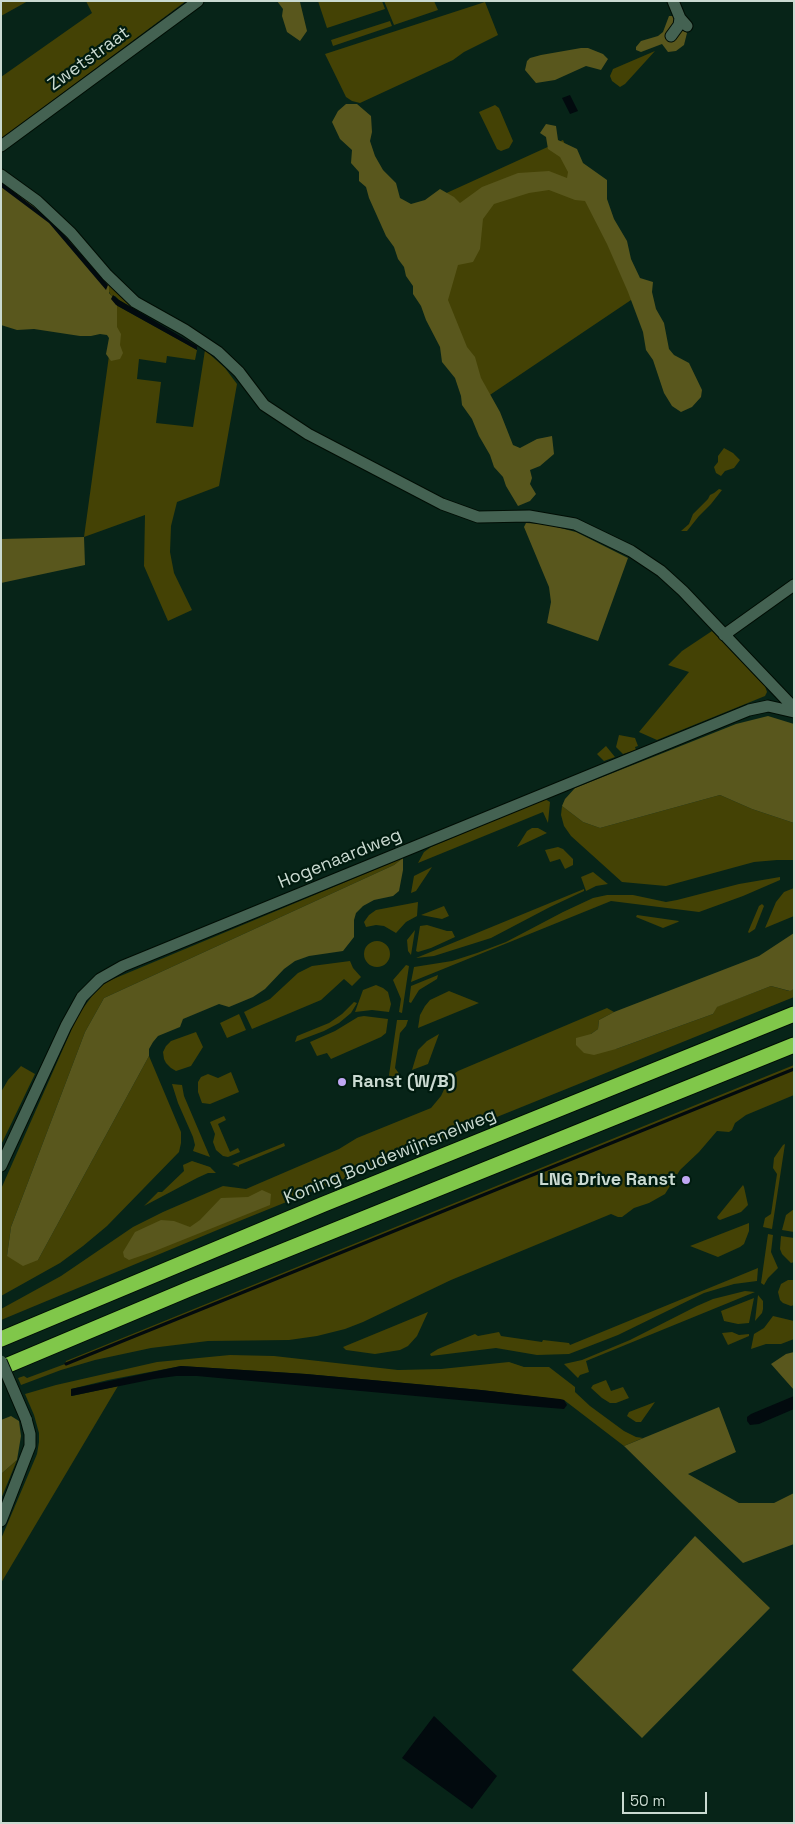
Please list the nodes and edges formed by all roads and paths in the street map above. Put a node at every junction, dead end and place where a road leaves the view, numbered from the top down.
1 (198, 1) edge
2 (673, 1) edge
3 (671, 36) dead end
4 (1, 146) edge
5 (1, 175) edge
6 (794, 585) edge
7 (724, 634) junction
8 (794, 708) edge
9 (794, 712) edge
10 (794, 1014) edge
11 (794, 1045) edge
12 (1, 1166) edge
13 (1, 1339) edge
14 (1, 1361) edge
15 (1, 1368) edge
16 (1, 1521) edge

1 - 4 street, Zwetstraat
2 - 3 street
5 - 7 street
6 - 7 street
7 - 8 street
9 - 12 street, Hogenaardweg
10 - 13 highway, Koning Boudewijnsnelweg
11 - 15 highway
14 - 16 street, bridge

